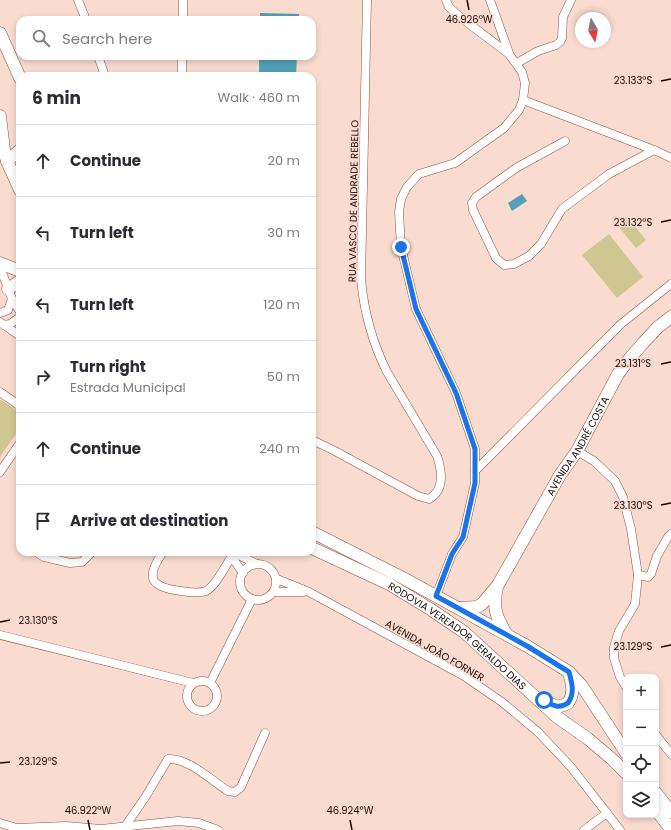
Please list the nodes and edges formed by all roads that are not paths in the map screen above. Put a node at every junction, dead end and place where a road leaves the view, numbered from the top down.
1 (78, 0) edge
2 (182, 0) edge
3 (367, 0) edge
4 (446, 0) edge
5 (490, 0) edge
6 (571, 0) edge
7 (84, 16) edge
8 (182, 16) edge
9 (0, 33) edge
10 (509, 54) junction
11 (99, 60) edge
12 (182, 60) edge
13 (517, 63) junction
14 (17, 72) edge
15 (104, 72) edge
16 (182, 72) edge
17 (523, 100) junction
18 (0, 116) edge
19 (565, 141) dead end
20 (654, 150) junction
21 (16, 153) edge
22 (671, 158) edge
23 (7, 161) junction
24 (16, 181) edge
25 (0, 263) edge
26 (0, 267) edge
27 (16, 269) edge
28 (671, 284) edge
29 (16, 286) edge
30 (10, 294) junction
31 (16, 305) edge
32 (0, 313) edge
33 (671, 317) edge
34 (16, 320) edge
35 (2, 323) edge
36 (16, 333) edge
37 (0, 392) edge
38 (16, 403) edge
39 (316, 442) edge
40 (16, 449) edge
41 (577, 451) junction
42 (475, 471) junction
43 (0, 472) edge
44 (316, 534) edge
45 (671, 534) edge
46 (316, 550) edge
47 (41, 556) edge
48 (88, 556) edge
49 (160, 556) edge
50 (229, 556) edge
51 (233, 556) edge
52 (238, 556) edge
53 (256, 564) junction
54 (243, 573) junction
55 (638, 575) junction
56 (277, 579) junction
57 (498, 585) junction
58 (274, 592) junction
59 (309, 592) junction
60 (436, 596) junction
61 (252, 600) junction
62 (458, 608) junction
63 (506, 634) junction
64 (0, 635) edge
65 (569, 672) junction
66 (177, 680) junction
67 (623, 682) edge
68 (193, 683) junction
69 (210, 683) junction
70 (527, 691) junction
71 (187, 694) junction
72 (265, 733) dead end
73 (659, 739) edge
74 (623, 748) edge
75 (671, 754) edge
76 (623, 770) edge
77 (659, 797) edge
78 (671, 812) edge
79 (607, 813) junction
80 (659, 814) edge
81 (0, 823) edge
82 (124, 828) junction
83 (671, 829) edge
84 (218, 830) edge
85 (584, 830) edge
86 (620, 830) edge

1 - 7 street
2 - 8 street
3 - 39 street, RUA VASCO DE ANDRADE REBELLO
4 - 10 street
5 - 10 street
6 - 13 street
9 - 14 main road
10 - 13 street
11 - 15 street
12 - 16 street
13 - 17 street
17 - 20 street
17 - 42 street
18 - 23 main road
19 - 20 street
20 - 22 street
21 - 23 main road
23 - 24 main road
25 - 27 main road
26 - 30 street
28 - 42 street
29 - 30 main road
30 - 31 street
30 - 32 street
33 - 41 main road, AVENIDA ANDRÉ COSTA
34 - 35 street
35 - 36 street
37 - 38 street
40 - 43 street
41 - 55 street
41 - 57 main road, AVENIDA ANDRÉ COSTA
42 - 60 street
44 - 60 main road, RODOVIA VEREADOR GERALDO DIAS
45 - 55 street
46 - 70 main road, RODOVIA VEREADOR GERALDO DIAS
47 - 48 street
49 - 50 street
51 - 54 street
52 - 53 street
53 - 54 street
53 - 56 street
54 - 61 street
55 - 67 street
56 - 58 street
56 - 59 street, AVENIDA JOÃO FORNER
57 - 62 main road, AVENIDA ANDRÉ COSTA
57 - 63 main road, AVENIDA ANDRÉ COSTA
58 - 59 street, AVENIDA JOÃO FORNER
58 - 61 street
59 - 79 street, AVENIDA JOÃO FORNER
60 - 62 main road, RODOVIA VEREADOR GERALDO DIAS
61 - 69 street
62 - 63 main road, RODOVIA VEREADOR GERALDO DIAS
63 - 65 main road, RODOVIA VEREADOR GERALDO DIAS
64 - 66 street
65 - 70 main road
65 - 74 main road, RODOVIA VEREADOR GERALDO DIAS
66 - 68 street
66 - 71 street
68 - 69 street
68 - 71 street
69 - 71 street
70 - 76 main road, RODOVIA VEREADOR GERALDO DIAS
72 - 82 street
73 - 75 street
77 - 78 main road
79 - 85 street
79 - 86 street, AVENIDA JOÃO FORNER
80 - 83 main road
81 - 82 street
82 - 84 street

